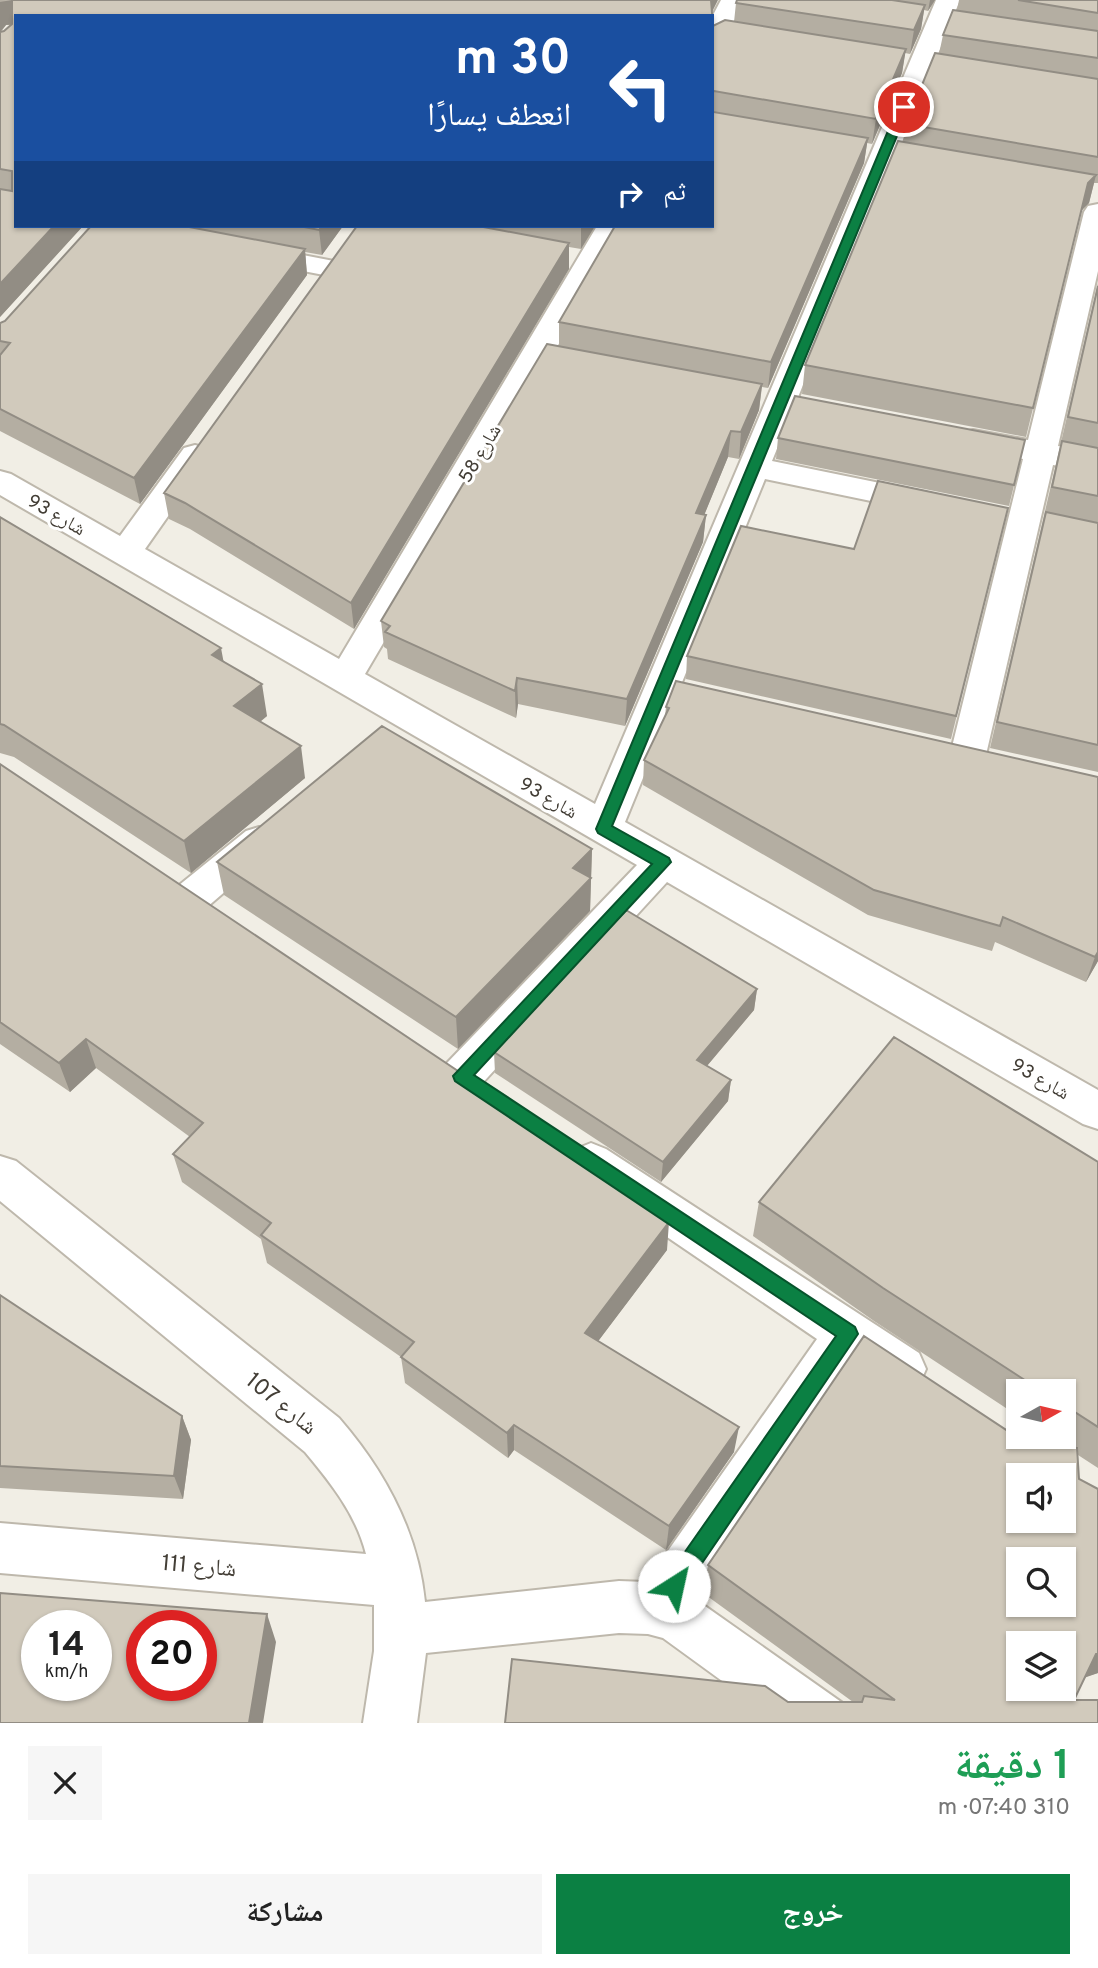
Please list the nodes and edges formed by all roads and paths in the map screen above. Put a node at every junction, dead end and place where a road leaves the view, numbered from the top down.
1 (733, 0) edge
2 (941, 17) edge
3 (714, 37) edge
4 (743, 38) edge
5 (1093, 199) edge
6 (609, 228) edge
7 (235, 250) edge
8 (329, 268) edge
9 (214, 428) edge
10 (945, 434) edge
11 (1041, 453) junction
12 (1098, 463) edge
13 (754, 467) junction
14 (0, 481) edge
15 (956, 508) edge
16 (125, 553) junction
17 (345, 679) junction
18 (408, 716) junction
19 (377, 742) edge
20 (967, 759) edge
21 (284, 819) edge
22 (603, 829) junction
23 (663, 862) junction
24 (190, 896) edge
25 (427, 1053) edge
26 (1098, 1111) edge
27 (565, 1144) edge
28 (0, 1175) edge
29 (848, 1334) junction
30 (938, 1393) edge
31 (0, 1548) edge
32 (400, 1606) junction
33 (658, 1609) junction
34 (390, 1723) edge
35 (825, 1723) edge

1 - 3 street
2 - 13 street
3 - 4 street
5 - 11 street
6 - 17 street, شارع 58
7 - 8 street
9 - 16 street
10 - 11 street
11 - 12 street
11 - 20 street
13 - 15 street
13 - 22 street
14 - 16 street, شارع 93
16 - 17 street, شارع 93
17 - 18 street, شارع 93
18 - 19 street
18 - 22 street, شارع 93
21 - 24 street
22 - 23 street, شارع 93
23 - 25 street
23 - 26 street, شارع 93
27 - 29 street
28 - 32 street, شارع 107
29 - 30 street
29 - 33 street
31 - 32 street, شارع 111
32 - 33 street, شارع 111
32 - 34 street, شارع 107
33 - 35 street

